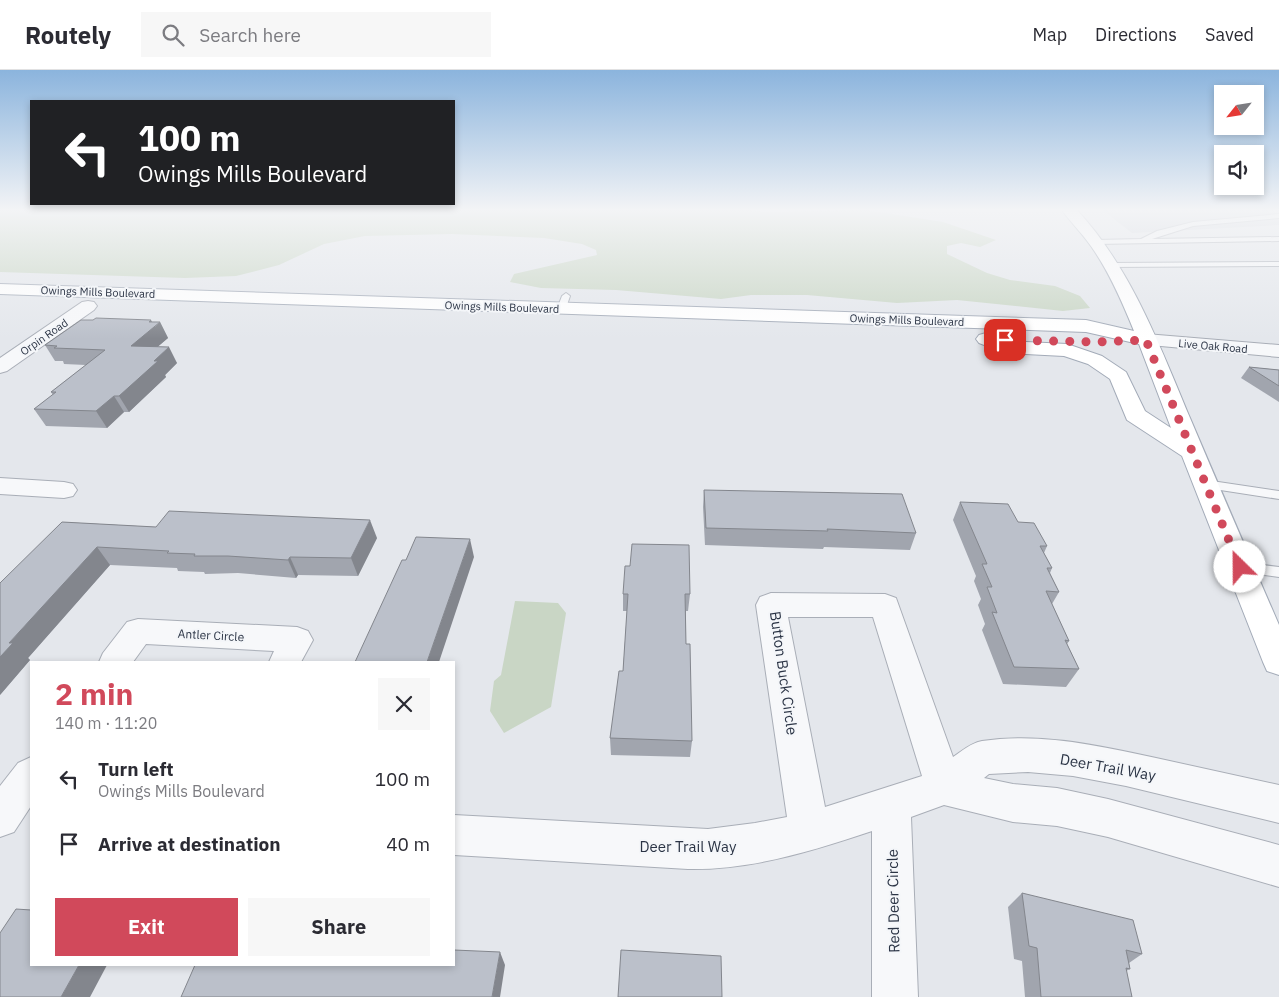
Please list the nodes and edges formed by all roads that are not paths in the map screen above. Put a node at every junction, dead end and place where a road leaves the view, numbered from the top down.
1 (1103, 252) edge
2 (1279, 264) edge
3 (1111, 265) junction
4 (0, 289) edge
5 (0, 303) edge
6 (88, 306) junction
7 (986, 339) junction
8 (1146, 340) junction
9 (1279, 351) edge
10 (0, 367) edge
11 (1192, 451) junction
12 (1205, 484) junction
13 (0, 486) edge
14 (64, 490) dead end
15 (1279, 494) edge
16 (1240, 567) junction
17 (1279, 572) edge
18 (116, 661) edge
19 (286, 661) edge
20 (1279, 662) edge
21 (30, 777) edge
22 (944, 787) junction
23 (1279, 804) edge
24 (891, 805) junction
25 (13, 812) edge
26 (809, 830) junction
27 (455, 835) edge
28 (1279, 866) edge
29 (895, 997) edge

1 - 3 main road
2 - 3 lane
3 - 8 main road
4 - 8 main road, Owings Mills Boulevard
5 - 6 main road, Owings Mills Boulevard
6 - 7 main road, Owings Mills Boulevard
6 - 10 street, Orpin Road
7 - 8 main road, Owings Mills Boulevard
7 - 11 main road
8 - 9 street, Live Oak Road
8 - 11 main road
11 - 12 main road
12 - 15 lane
12 - 16 main road
13 - 14 street
16 - 17 lane
16 - 20 main road
18 - 19 street, Antler Circle
21 - 25 street
22 - 23 street, Deer Trail Way
22 - 24 street, Deer Trail Way
22 - 26 street, Button Buck Circle
22 - 28 street
24 - 26 street, Deer Trail Way
24 - 29 street, Red Deer Circle
26 - 27 street, Deer Trail Way

